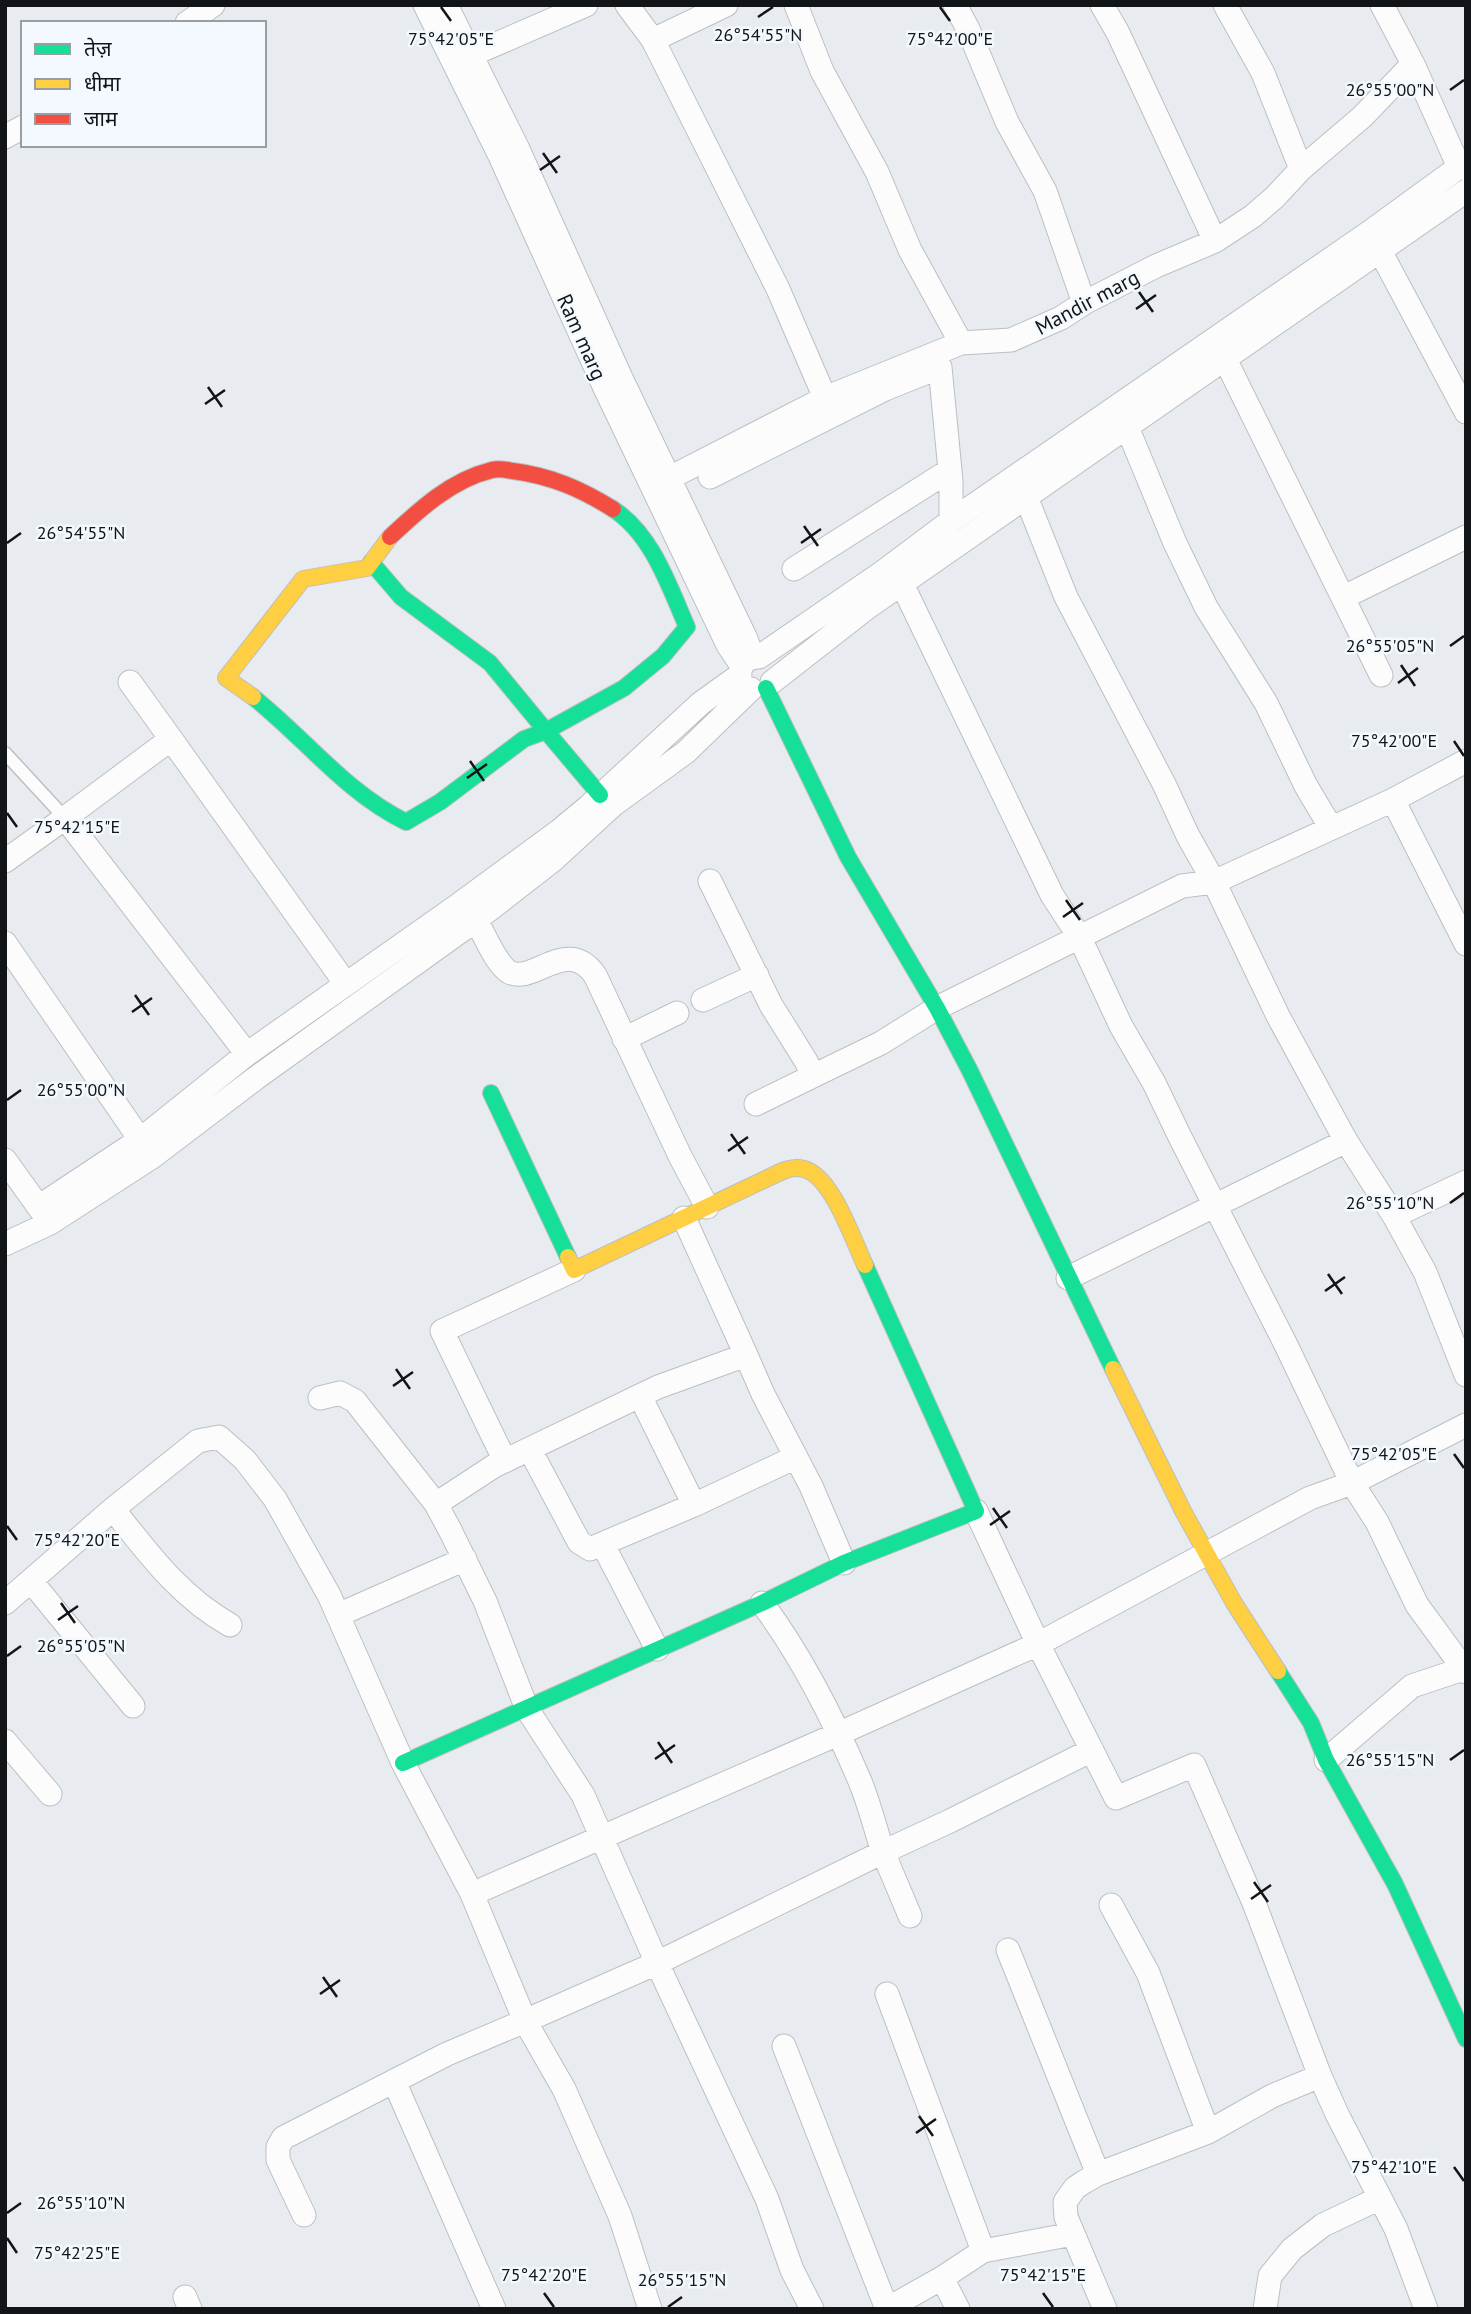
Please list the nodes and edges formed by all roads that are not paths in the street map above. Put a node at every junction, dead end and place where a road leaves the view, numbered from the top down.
1 (213, 5) edge
2 (425, 5) edge
3 (446, 5) edge
4 (586, 5) edge
5 (628, 5) edge
6 (726, 5) edge
7 (796, 5) edge
8 (955, 5) edge
9 (1102, 5) edge
10 (1225, 5) edge
11 (1382, 5) edge
12 (190, 21) edge
13 (653, 40) junction
14 (471, 55) junction
15 (1413, 64) junction
16 (21, 128) edge
17 (5, 137) edge
18 (1464, 166) edge
19 (1301, 169) junction
20 (1466, 191) edge
21 (1215, 241) junction
22 (1373, 242) junction
23 (1084, 303) junction
24 (961, 343) junction
25 (1225, 359) junction
26 (825, 398) junction
27 (1466, 412) edge
28 (1121, 417) junction
29 (950, 470) junction
30 (710, 477) dead end
31 (661, 482) junction
32 (1018, 488) junction
33 (951, 521) junction
34 (1466, 537) edge
35 (371, 562) junction
36 (794, 569) dead end
37 (893, 578) junction
38 (1344, 597) junction
39 (755, 674) junction
40 (1381, 675) dead end
41 (130, 682) dead end
42 (546, 731) junction
43 (171, 739) junction
44 (5, 753) edge
45 (1466, 761) edge
46 (600, 795) junction
47 (1393, 800) junction
48 (65, 818) junction
49 (1331, 828) junction
50 (5, 862) edge
51 (710, 881) dead end
52 (1214, 882) junction
53 (477, 920) junction
54 (1080, 938) junction
55 (5, 943) edge
56 (1466, 944) edge
57 (757, 975) junction
58 (346, 984) junction
59 (703, 1000) dead end
60 (937, 1008) junction
61 (677, 1013) dead end
62 (624, 1039) junction
63 (247, 1055) junction
64 (813, 1076) junction
65 (491, 1093) dead end
66 (756, 1104) dead end
67 (1346, 1141) junction
68 (147, 1148) junction
69 (5, 1160) edge
70 (1466, 1182) edge
71 (1215, 1205) junction
72 (708, 1207) junction
73 (45, 1215) junction
74 (1394, 1216) junction
75 (684, 1219) junction
76 (5, 1244) edge
77 (574, 1270) junction
78 (1069, 1278) junction
79 (746, 1355) junction
80 (1466, 1376) edge
81 (640, 1396) junction
82 (320, 1398) dead end
83 (1466, 1424) edge
84 (530, 1450) junction
85 (796, 1457) junction
86 (505, 1461) junction
87 (1352, 1483) junction
88 (436, 1504) junction
89 (694, 1505) junction
90 (113, 1509) junction
91 (976, 1511) junction
92 (603, 1545) junction
93 (1207, 1555) junction
94 (465, 1559) junction
95 (844, 1563) junction
96 (31, 1581) junction
97 (5, 1603) edge
98 (762, 1604) junction
99 (338, 1615) junction
100 (230, 1625) dead end
101 (1038, 1644) junction
102 (657, 1649) junction
103 (1465, 1670) edge
104 (133, 1706) dead end
105 (527, 1709) junction
106 (838, 1734) junction
107 (5, 1741) edge
108 (1092, 1750) junction
109 (1326, 1760) junction
110 (403, 1763) junction
111 (50, 1794) dead end
112 (602, 1836) junction
113 (883, 1852) junction
114 (472, 1894) junction
115 (1111, 1905) dead end
116 (910, 1916) dead end
117 (1008, 1950) dead end
118 (657, 1963) junction
119 (887, 1994) dead end
120 (526, 2021) junction
121 (1466, 2039) edge
122 (784, 2046) dead end
123 (1320, 2076) junction
124 (394, 2081) junction
125 (1208, 2132) junction
126 (1098, 2174) junction
127 (1381, 2198) junction
128 (304, 2215) dead end
129 (1073, 2234) junction
130 (983, 2251) junction
131 (942, 2278) junction
132 (494, 2309) edge
133 (650, 2309) edge
134 (812, 2309) edge
135 (887, 2309) edge
136 (958, 2309) edge
137 (1105, 2309) edge
138 (1265, 2309) edge
139 (1426, 2309) edge

1 - 12 street
2 - 31 street, Ram marg
3 - 14 street
4 - 14 street
5 - 13 street
6 - 13 street
7 - 24 street
8 - 23 street
9 - 21 street
10 - 19 street
11 - 15 street
13 - 26 street
14 - 31 street
15 - 18 street
15 - 19 street, Mandir marg
16 - 17 street
18 - 22 street
19 - 21 street, Mandir marg
20 - 22 street
21 - 23 street, Mandir marg
22 - 25 street
22 - 27 street
22 - 28 street
23 - 24 street, Mandir marg
24 - 26 street, Mandir marg
25 - 28 street
25 - 38 street
26 - 31 street, Mandir marg
28 - 32 street
28 - 49 street
29 - 30 street
29 - 33 street
29 - 36 street
31 - 39 street, Ram marg
32 - 33 street
32 - 37 street
32 - 52 street
33 - 37 street
34 - 38 street
35 - 42 street
35 - 42 street
35 - 42 street
37 - 39 street
37 - 54 street
38 - 40 street
39 - 46 street
39 - 53 street
39 - 60 street
41 - 43 street
42 - 46 street
43 - 48 street
43 - 58 street
44 - 48 lane
45 - 47 street
46 - 58 street
47 - 49 street
47 - 56 street
48 - 50 street
48 - 63 street
49 - 52 street
51 - 57 street
52 - 54 street
52 - 67 street
53 - 62 street
53 - 68 street
54 - 60 street
54 - 71 street
55 - 68 street
57 - 59 street
57 - 64 street
58 - 63 street
60 - 64 street
60 - 78 street
61 - 62 street
62 - 72 street
63 - 68 street
64 - 66 street
65 - 77 street
67 - 71 street
67 - 74 street
68 - 73 street
69 - 73 street
70 - 74 street
71 - 78 street
71 - 87 street
72 - 75 street
72 - 91 street
73 - 76 street
74 - 80 street
75 - 77 street
75 - 79 street
77 - 86 street
78 - 93 street
79 - 81 street
79 - 85 street
81 - 84 street
81 - 89 street
82 - 88 street
83 - 87 street
84 - 86 street
84 - 92 street
85 - 89 street
85 - 95 street
86 - 88 street
87 - 93 street
87 - 103 street
88 - 94 street
89 - 92 street
90 - 96 street
90 - 99 street
90 - 100 street
91 - 95 street
91 - 101 street
92 - 102 street
93 - 101 street
93 - 109 street
94 - 99 street
94 - 105 street
95 - 98 street
96 - 97 street
96 - 104 street
98 - 102 street
98 - 106 street
99 - 110 street
101 - 106 street
101 - 108 street
102 - 105 street
103 - 109 street
105 - 110 street
105 - 112 street
106 - 112 street
106 - 113 street
107 - 111 street
108 - 113 street
108 - 123 street
109 - 121 street
110 - 114 street
112 - 114 street
112 - 118 street
113 - 116 street
113 - 118 street
114 - 120 street
115 - 125 street
117 - 126 street
118 - 120 street
118 - 134 street
119 - 130 street
120 - 124 street
120 - 133 street
122 - 135 street
123 - 125 street
123 - 127 street
124 - 128 street
124 - 132 street
125 - 126 street
126 - 129 street
127 - 138 street
127 - 139 street
129 - 130 street
129 - 137 street
130 - 131 street
131 - 135 street
131 - 136 street

